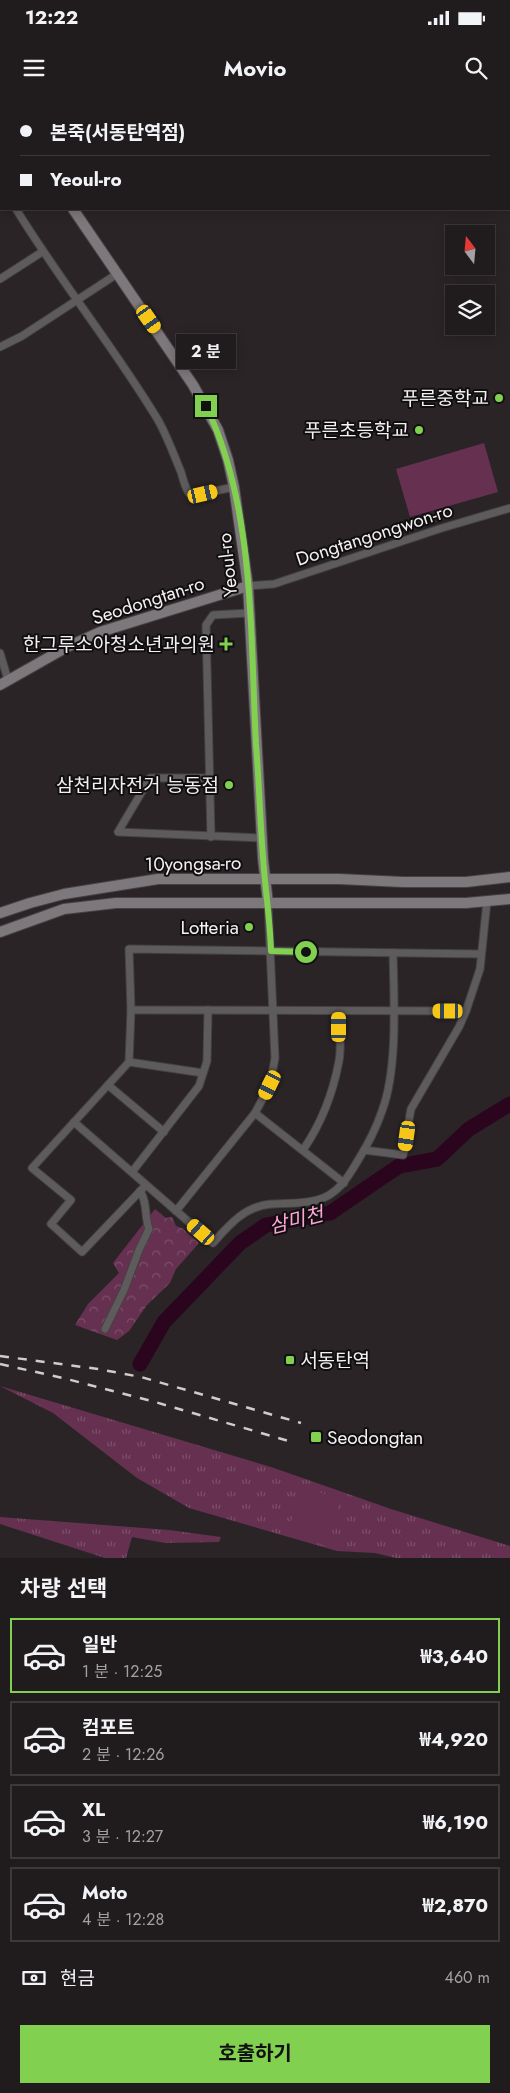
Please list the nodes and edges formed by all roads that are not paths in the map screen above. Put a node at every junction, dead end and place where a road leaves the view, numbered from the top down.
1 (17, 210) edge
2 (74, 210) edge
3 (42, 252) junction
4 (118, 274) junction
5 (0, 279) edge
6 (77, 300) junction
7 (0, 347) edge
8 (234, 487) junction
9 (510, 508) edge
10 (248, 586) junction
11 (249, 613) junction
12 (0, 653) edge
13 (4, 682) edge
14 (210, 778) junction
15 (211, 837) junction
16 (262, 838) junction
17 (510, 877) edge
18 (266, 880) junction
19 (510, 899) edge
20 (488, 902) junction
21 (268, 903) junction
22 (0, 913) edge
23 (0, 932) edge
24 (271, 951) junction
25 (393, 953) junction
26 (481, 954) junction
27 (131, 1010) junction
28 (208, 1010) junction
29 (273, 1011) junction
30 (339, 1011) junction
31 (394, 1011) junction
32 (466, 1011) junction
33 (129, 1062) junction
34 (203, 1074) junction
35 (108, 1085) junction
36 (255, 1112) junction
37 (74, 1122) junction
38 (164, 1132) junction
39 (303, 1150) junction
40 (364, 1150) junction
41 (132, 1172) junction
42 (344, 1183) junction
43 (146, 1185) junction
44 (140, 1191) junction
45 (176, 1211) junction
46 (105, 1329) dead end

1 - 3 street
2 - 4 street, Yeoul-ro
3 - 5 street
3 - 6 street
4 - 6 street
4 - 8 street, Yeoul-ro
6 - 7 street
6 - 8 street
8 - 10 street, Yeoul-ro
9 - 10 street, Dongtangongwon-ro
10 - 11 street, Yeoul-ro
10 - 13 street, Seodongtan-ro
11 - 14 street
11 - 16 street, Yeoul-ro
12 - 13 street, Seodongtan-ro
14 - 15 street
14 - 15 street
15 - 16 street
16 - 18 street, Yeoul-ro
17 - 18 street, 10yongsa-ro
18 - 21 street, Yeoul-ro
18 - 22 street, 10yongsa-ro
19 - 20 street, 10yongsa-ro
20 - 21 street, 10yongsa-ro
20 - 26 street
21 - 23 street, 10yongsa-ro
21 - 24 street
24 - 25 street
24 - 27 street
24 - 29 street
25 - 26 street
25 - 31 street
26 - 32 street
27 - 28 street
27 - 33 street
28 - 29 street
28 - 34 street
29 - 30 street
29 - 36 street
30 - 31 street
30 - 39 street
31 - 32 street
31 - 40 street
32 - 40 street
33 - 34 street
33 - 35 street
34 - 38 street
35 - 37 street
35 - 38 street
36 - 39 street
36 - 45 street
37 - 41 street
37 - 44 street
38 - 41 street
39 - 42 street
40 - 42 street
41 - 43 street
42 - 45 street
43 - 44 street
43 - 45 street
44 - 46 street

